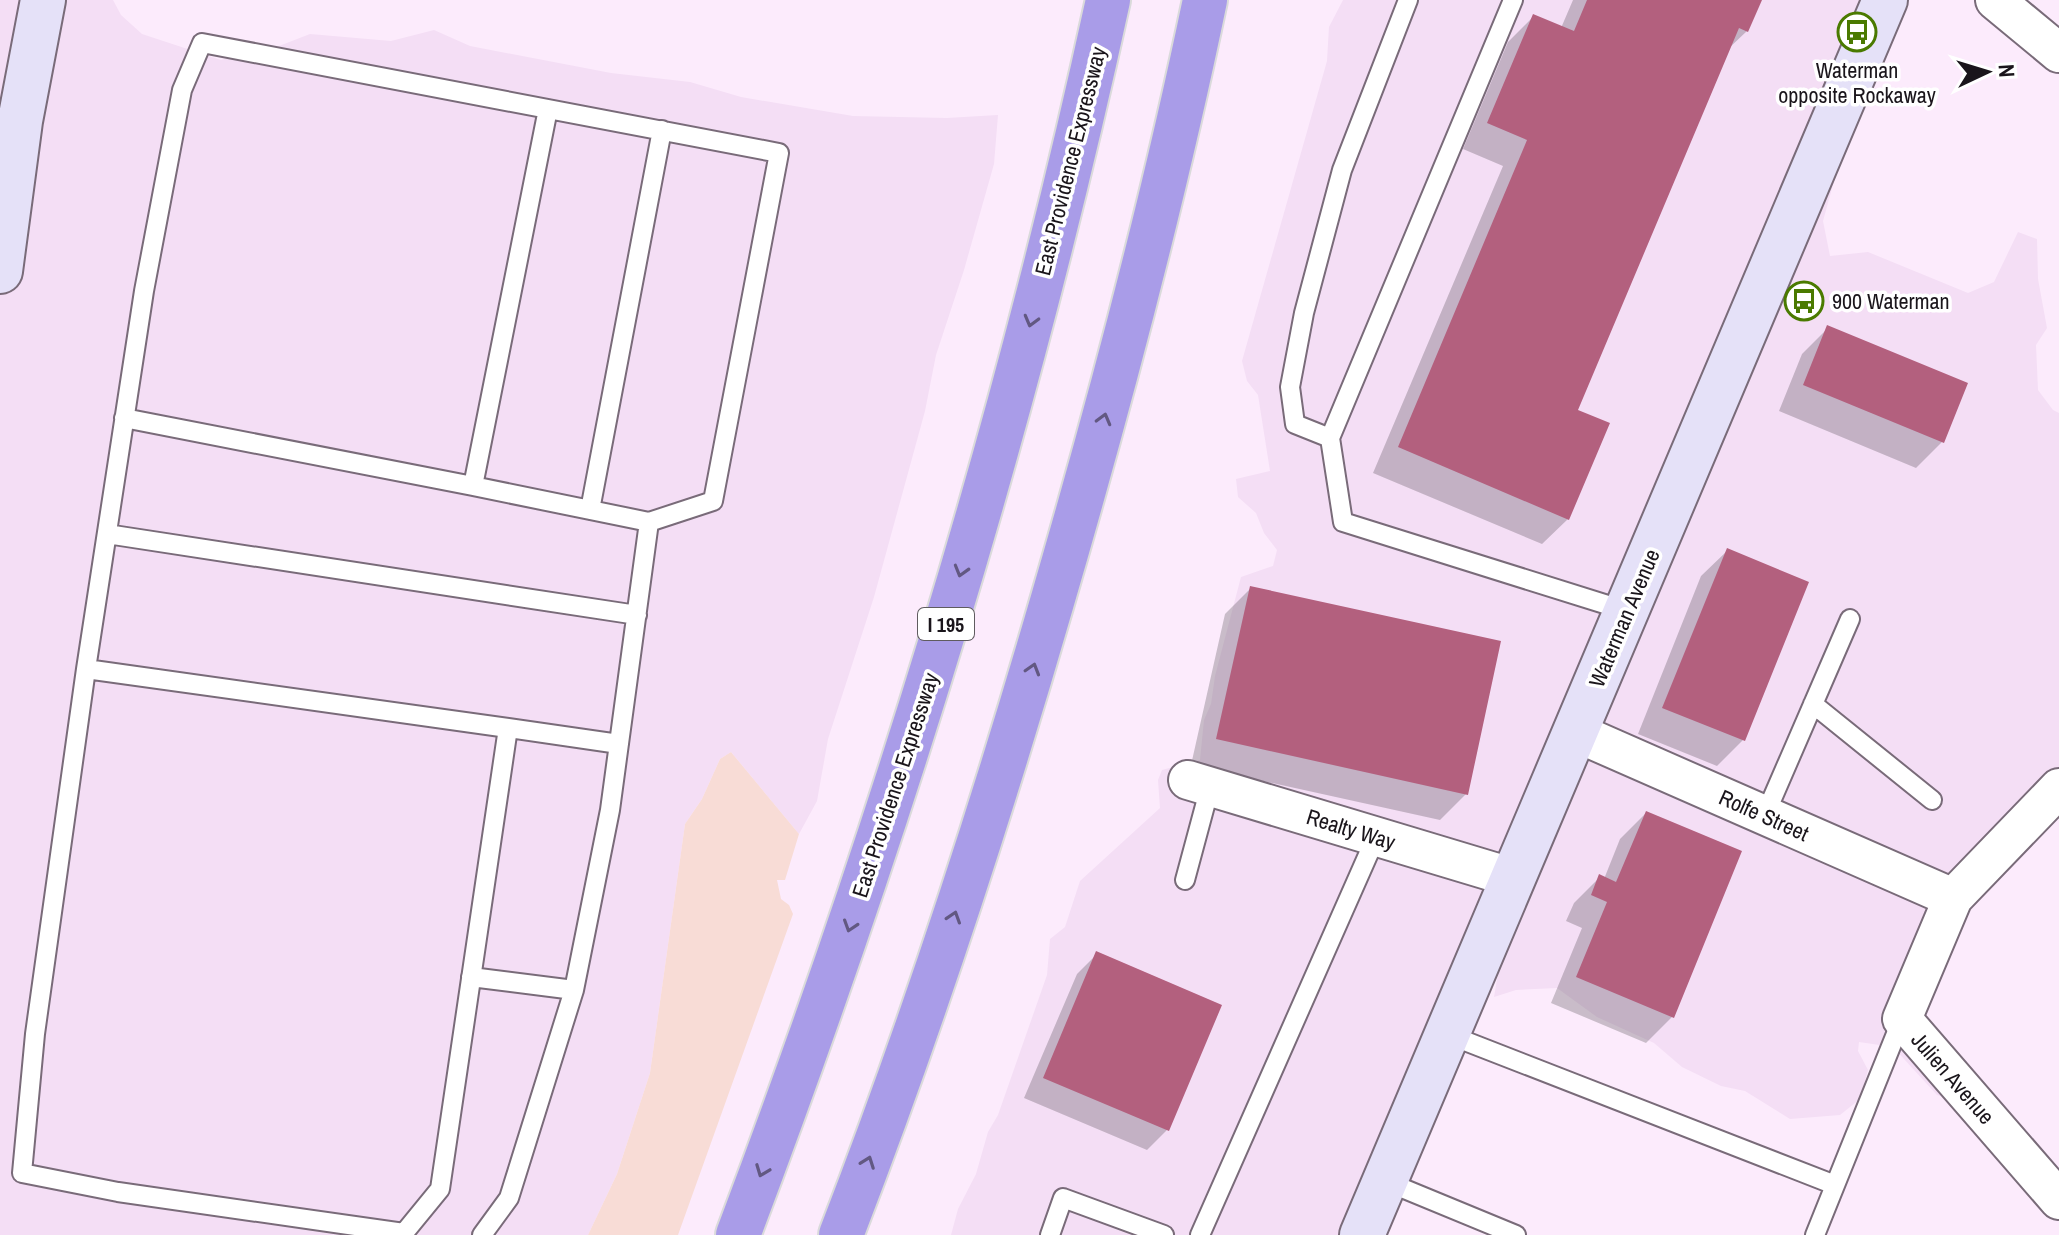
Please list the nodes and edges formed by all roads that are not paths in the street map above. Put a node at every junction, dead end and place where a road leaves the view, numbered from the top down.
1 (43, 0) edge
2 (1108, 0) edge
3 (1205, 0) edge
4 (1408, 0) edge
5 (1513, 0) edge
6 (1885, 0) edge
7 (1995, 0) edge
8 (2059, 53) edge
9 (548, 109) junction
10 (10, 119) edge
11 (662, 130) junction
12 (0, 271) edge
13 (124, 418) junction
14 (1330, 438) junction
15 (473, 486) junction
16 (590, 510) junction
17 (649, 522) junction
18 (107, 534) junction
19 (1627, 611) junction
20 (637, 615) junction
21 (1850, 619) dead end
22 (86, 669) junction
23 (1813, 704) junction
24 (508, 728) junction
25 (1575, 732) junction
26 (619, 744) junction
27 (1199, 784) joint
28 (2059, 788) edge
29 (1932, 800) dead end
30 (1765, 815) junction
31 (1376, 837) junction
32 (1514, 878) junction
33 (1185, 880) dead end
34 (1953, 898) junction
35 (471, 977) junction
36 (574, 990) junction
37 (1902, 1019) junction
38 (1447, 1034) junction
39 (1385, 1181) junction
40 (1835, 1185) junction
41 (2059, 1200) edge
42 (482, 1235) edge
43 (738, 1235) edge
44 (841, 1235) edge
45 (1050, 1235) edge
46 (1164, 1235) edge
47 (1200, 1235) edge
48 (1362, 1235) edge
49 (1516, 1235) edge
50 (1815, 1235) edge

1 - 10 main road
2 -> 43 highway, East Providence Expressway / I 195
44 -> 3 highway
4 - 14 lane
5 - 14 lane
6 - 19 main road, Waterman Avenue
7 - 8 street
9 - 11 lane
9 - 13 lane
9 - 15 lane
10 - 12 main road
11 - 16 lane
11 - 17 lane
13 - 15 lane
13 - 18 lane
14 - 19 lane
15 - 16 lane
16 - 17 lane
17 - 20 lane
18 - 20 lane
18 - 22 lane
19 - 25 main road, Waterman Avenue
20 - 26 lane
21 - 23 lane
22 - 24 lane
22 - 35 lane
23 - 29 lane
23 - 30 lane
24 - 26 lane
24 - 35 lane
25 - 30 street, Rolfe Street
25 - 32 main road, Waterman Avenue
26 - 36 lane
27 - 31 street, Realty Way
27 - 33 lane
28 - 34 street
30 - 34 street, Rolfe Street
31 - 32 street, Realty Way
31 - 47 lane
32 - 38 main road, Waterman Avenue
34 - 37 street, Julien Avenue
35 - 36 lane
36 - 42 lane
37 - 40 lane
37 - 41 street, Julien Avenue
38 - 39 main road, Waterman Avenue
38 - 40 lane
39 - 48 main road, Waterman Avenue
39 - 49 lane
40 - 50 lane
45 - 46 lane

